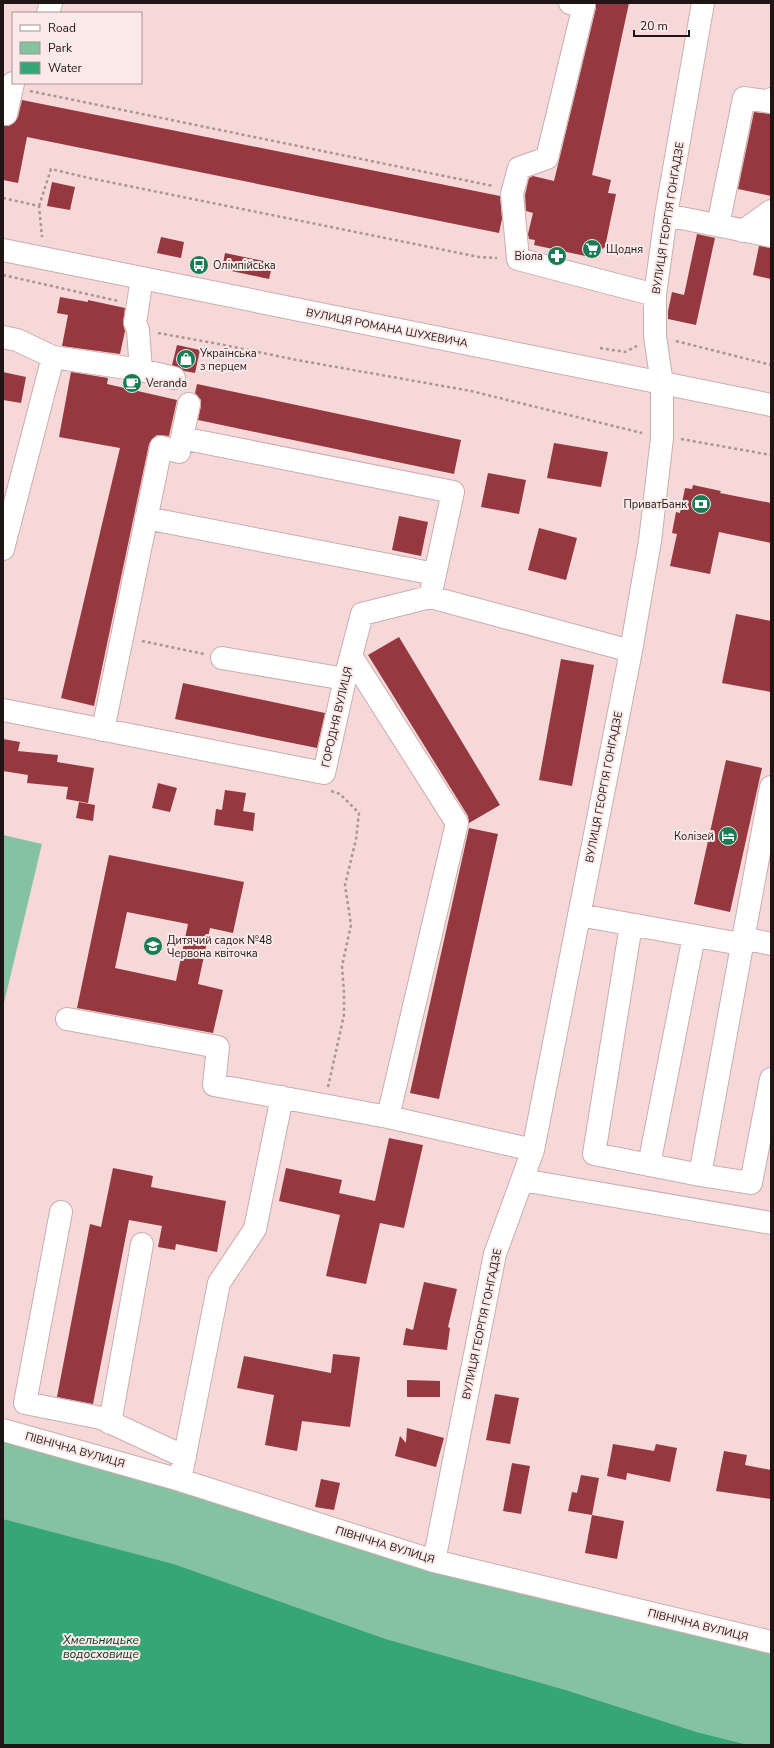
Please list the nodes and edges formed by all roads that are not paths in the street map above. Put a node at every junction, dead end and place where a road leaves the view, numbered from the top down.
1 (570, 3) edge
2 (703, 3) edge
3 (13, 85) edge
4 (771, 99) edge
5 (3, 113) edge
6 (771, 211) edge
7 (666, 215) junction
8 (718, 226) junction
9 (743, 231) junction
10 (771, 236) edge
11 (3, 250) edge
12 (142, 278) junction
13 (655, 295) junction
14 (3, 337) edge
15 (53, 357) junction
16 (141, 370) junction
17 (174, 378) dead end
18 (662, 384) junction
19 (189, 404) dead end
20 (771, 405) edge
21 (182, 438) junction
22 (146, 518) junction
23 (3, 549) edge
24 (435, 574) junction
25 (430, 597) junction
26 (631, 651) junction
27 (351, 656) junction
28 (222, 658) road end
29 (345, 679) junction
30 (3, 710) edge
31 (103, 730) junction
32 (771, 787) edge
33 (579, 915) junction
34 (631, 925) junction
35 (694, 936) junction
36 (742, 942) junction
37 (771, 944) edge
38 (67, 1019) dead end
39 (771, 1079) edge
40 (282, 1097) junction
41 (388, 1117) junction
42 (533, 1150) junction
43 (649, 1165) junction
44 (700, 1175) junction
45 (522, 1180) junction
46 (61, 1212) dead end
47 (771, 1223) edge
48 (142, 1244) dead end
49 (110, 1423) junction
50 (3, 1430) edge
51 (185, 1457) junction
52 (180, 1480) junction
53 (434, 1561) junction
54 (771, 1642) edge

1 - 13 street
2 - 7 street, ВУЛИЦЯ ГЕОРГІЯ ГОНГАДЗЕ
3 - 5 street
4 - 8 street
6 - 9 street
7 - 8 street
7 - 13 street, ВУЛИЦЯ ГЕОРГІЯ ГОНГАДЗЕ
8 - 9 street
9 - 10 street
11 - 12 street, ВУЛИЦЯ РОМАНА ШУХЕВИЧА
12 - 16 street
12 - 18 street, ВУЛИЦЯ РОМАНА ШУХЕВИЧА
13 - 18 street, ВУЛИЦЯ ГЕОРГІЯ ГОНГАДЗЕ
14 - 15 street
15 - 16 street
15 - 23 street
16 - 17 street
18 - 20 street, ВУЛИЦЯ РОМАНА ШУХЕВИЧА
18 - 26 street, ВУЛИЦЯ ГЕОРГІЯ ГОНГАДЗЕ
19 - 21 street
21 - 22 street
21 - 24 street
22 - 24 street
22 - 31 street
24 - 25 street
25 - 26 street, ГОРОДНЯ ВУЛИЦЯ
25 - 27 street, ГОРОДНЯ ВУЛИЦЯ
26 - 33 street, ВУЛИЦЯ ГЕОРГІЯ ГОНГАДЗЕ
27 - 29 street, ГОРОДНЯ ВУЛИЦЯ
27 - 41 street
28 - 29 street
29 - 31 street, ГОРОДНЯ ВУЛИЦЯ
30 - 31 street, ГОРОДНЯ ВУЛИЦЯ
32 - 36 street
33 - 34 street
33 - 42 street, ВУЛИЦЯ ГЕОРГІЯ ГОНГАДЗЕ
34 - 35 street
34 - 43 street
35 - 36 street
35 - 43 street
36 - 37 street
36 - 44 street
38 - 40 street
39 - 44 street
40 - 41 street
40 - 51 street
41 - 42 street
42 - 45 street, ВУЛИЦЯ ГЕОРГІЯ ГОНГАДЗЕ
43 - 44 street
45 - 47 street
45 - 53 street, ВУЛИЦЯ ГЕОРГІЯ ГОНГАДЗЕ
46 - 49 street
48 - 49 street
49 - 51 street
50 - 52 street, ПІВНІЧНА ВУЛИЦЯ
51 - 52 street
52 - 53 street, ПІВНІЧНА ВУЛИЦЯ
53 - 54 street, ПІВНІЧНА ВУЛИЦЯ

